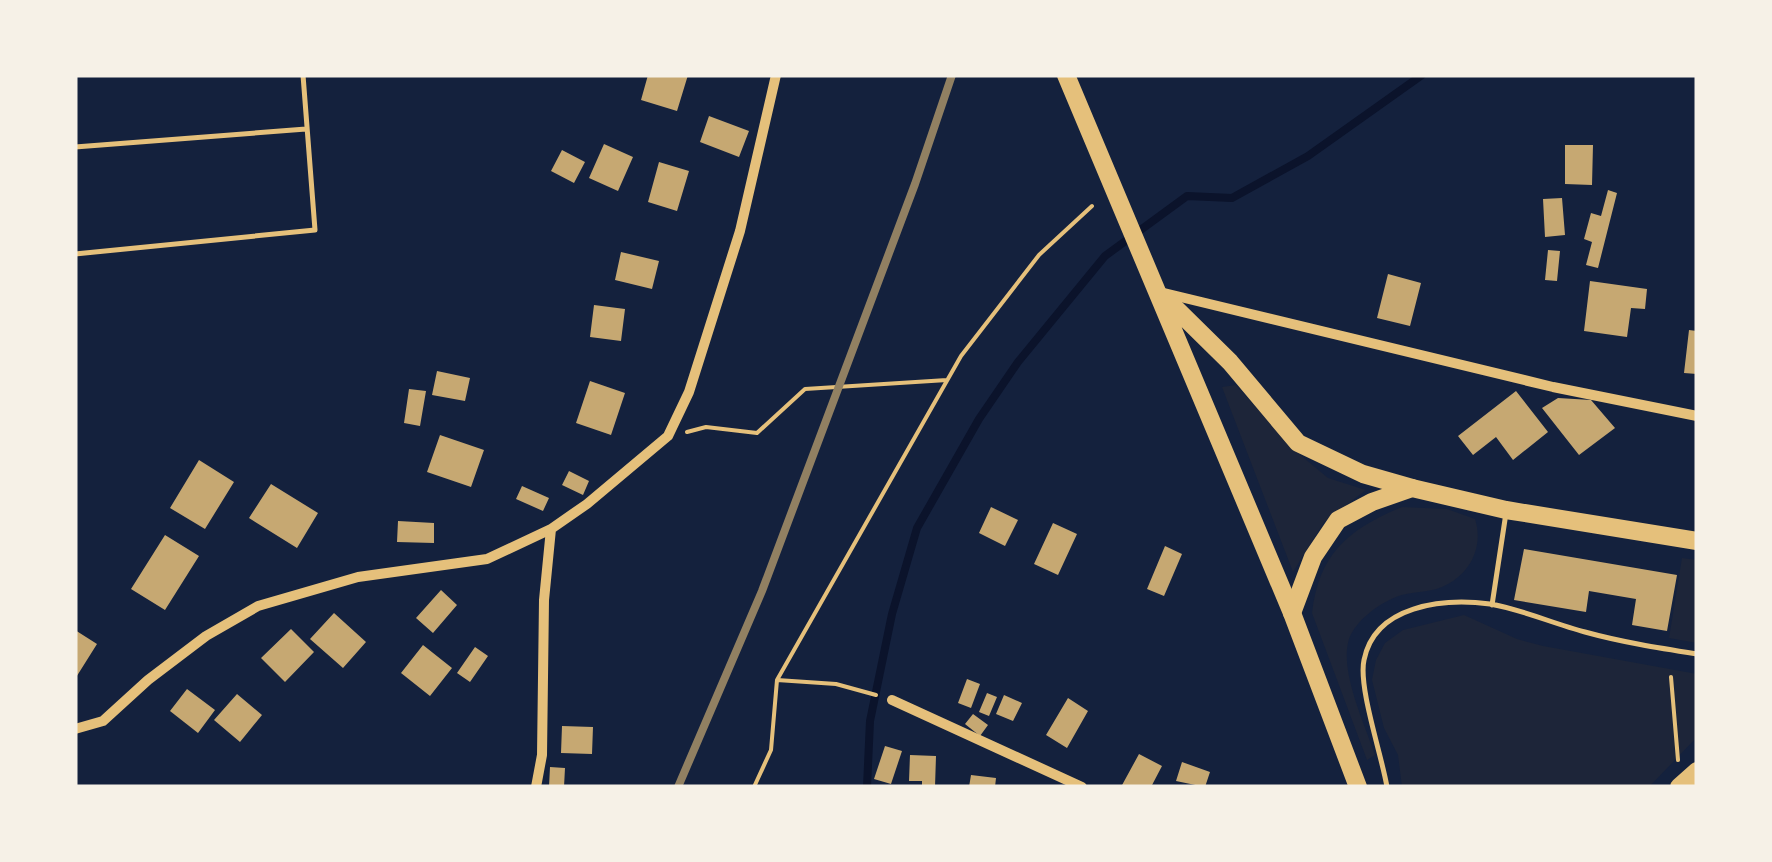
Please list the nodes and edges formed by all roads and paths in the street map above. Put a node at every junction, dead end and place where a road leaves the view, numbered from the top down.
1 (303, 75) edge
2 (776, 75) edge
3 (1066, 75) edge
4 (307, 129) junction
5 (75, 147) edge
6 (1092, 206) dead end
7 (75, 254) edge
8 (1158, 292) junction
9 (947, 380) junction
10 (1697, 416) edge
11 (668, 436) junction
12 (1412, 488) junction
13 (1506, 510) junction
14 (551, 529) junction
15 (1697, 541) edge
16 (1492, 604) junction
17 (1292, 614) junction
18 (1697, 654) edge
19 (1672, 677) dead end
20 (777, 680) junction
21 (862, 692) dead end
22 (892, 700) dead end
23 (75, 729) edge
24 (1688, 768) edge
25 (536, 787) edge
26 (754, 787) edge
27 (1082, 787) edge
28 (1358, 787) edge
29 (1387, 787) edge
30 (1678, 787) edge

1 - 4 lane
2 - 11 street
3 - 8 main road
4 - 5 lane
4 - 7 lane
6 - 9 path
8 - 10 street
8 - 12 main road
8 - 17 main road
9 - 11 path
9 - 20 path
11 - 14 street
12 - 13 main road
12 - 17 main road
13 - 15 main road
13 - 16 lane
14 - 23 street
14 - 25 street
16 - 18 lane
16 - 29 lane
17 - 28 main road
19 - 24 path
20 - 21 path
20 - 26 path
22 - 27 street
24 - 30 main road

